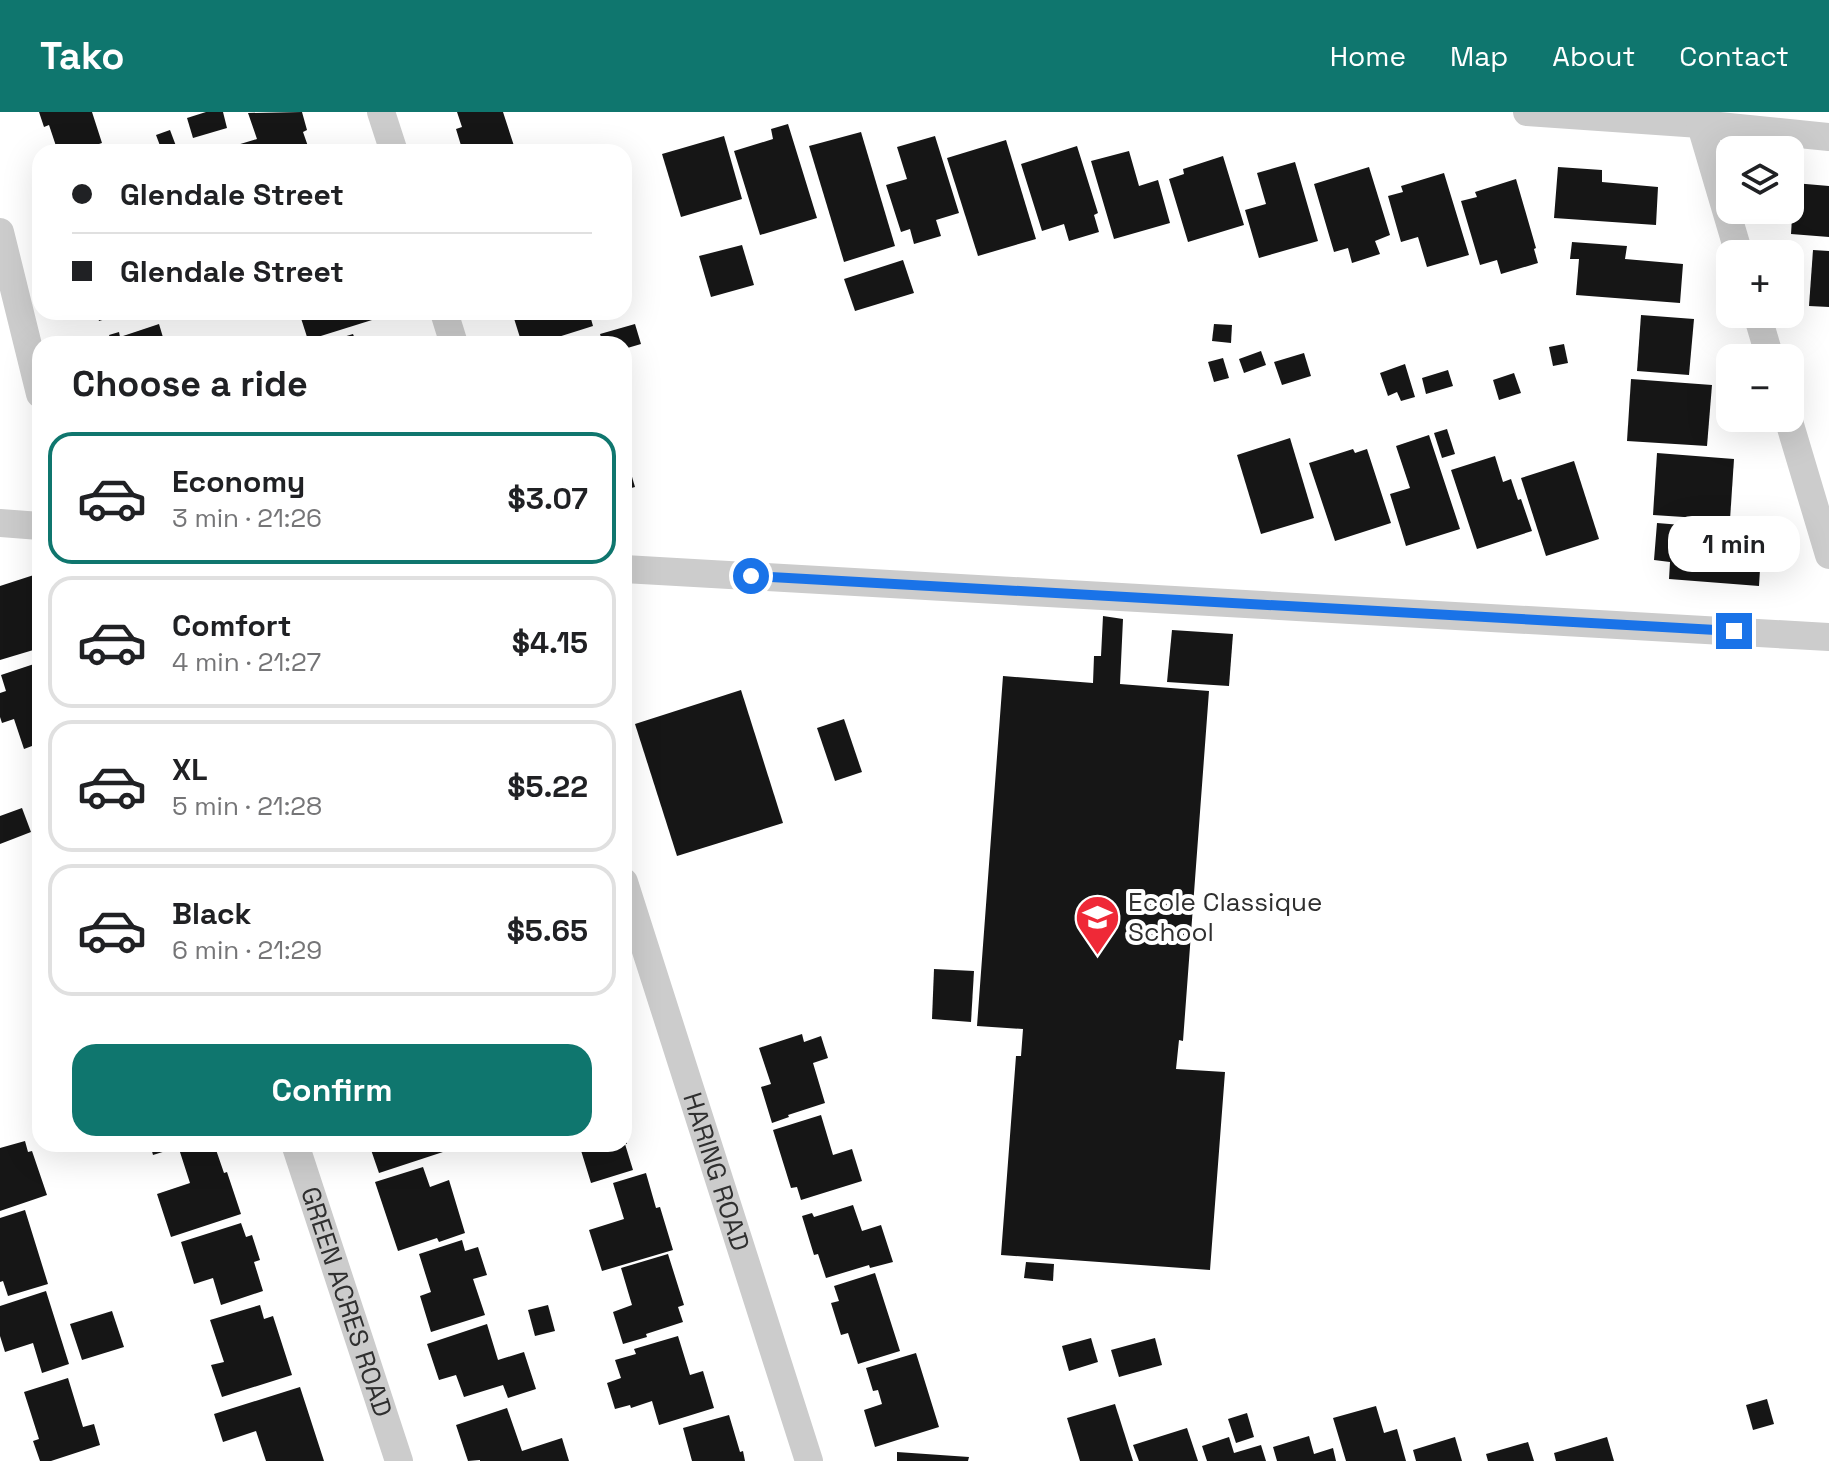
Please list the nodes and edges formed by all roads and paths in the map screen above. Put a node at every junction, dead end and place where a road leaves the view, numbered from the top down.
1 (381, 112) edge
2 (1527, 112) edge
3 (1699, 118) edge
4 (1829, 137) edge
5 (391, 144) edge
6 (0, 232) edge
7 (1735, 240) edge
8 (32, 362) edge
9 (1792, 432) edge
10 (0, 523) edge
11 (32, 525) edge
12 (1829, 555) edge
13 (632, 569) edge
14 (1829, 637) edge
15 (632, 907) edge
16 (298, 1152) edge
17 (399, 1461) edge
18 (809, 1461) edge

1 - 5 street
2 - 3 street
3 - 4 street
3 - 7 street
6 - 8 street
9 - 12 street
10 - 11 street
13 - 14 street
15 - 18 street, HARING ROAD
16 - 17 street, GREEN ACRES ROAD

